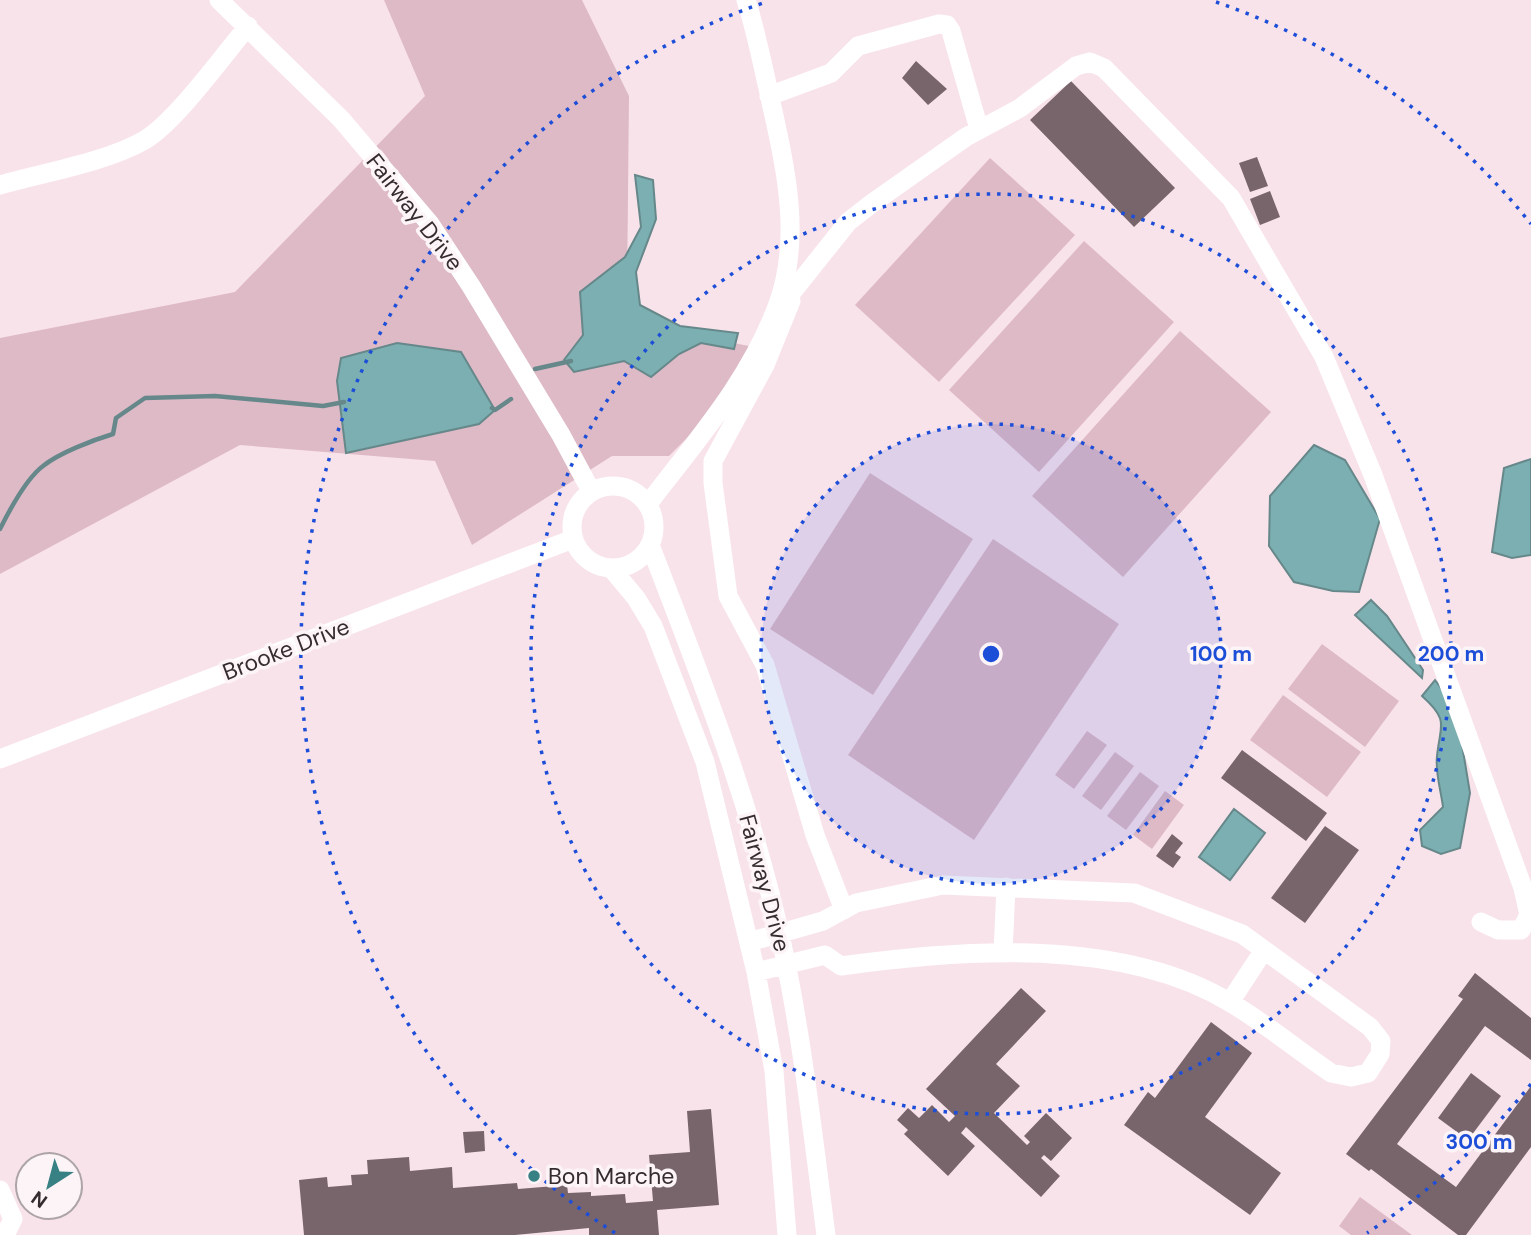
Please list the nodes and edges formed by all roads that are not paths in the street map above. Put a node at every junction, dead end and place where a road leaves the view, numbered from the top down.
1 (219, 0) edge
2 (746, 0) edge
3 (248, 26) junction
4 (769, 96) junction
5 (979, 130) junction
6 (0, 185) edge
7 (794, 289) junction
8 (773, 316) junction
9 (591, 491) junction
10 (648, 504) junction
11 (573, 539) junction
12 (650, 545) junction
13 (611, 568) junction
14 (0, 759) edge
15 (1006, 887) junction
16 (844, 910) junction
17 (1481, 922) dead end
18 (780, 934) junction
19 (1522, 935) edge
20 (749, 942) junction
21 (1264, 950) junction
22 (1003, 953) junction
23 (786, 963) junction
24 (756, 972) junction
25 (1230, 1002) junction
26 (0, 1190) edge
27 (5, 1235) edge
28 (787, 1235) edge
29 (826, 1235) edge

1 - 3 street, Fairway Drive
2 - 4 street
3 - 6 street
3 - 9 street, Fairway Drive
4 - 5 street
4 - 8 street
5 - 7 street
5 - 19 street
7 - 8 street
7 - 16 street
8 - 10 street
9 - 10 street
9 - 11 street
10 - 12 street
11 - 13 street
11 - 14 street, Brooke Drive
12 - 13 street
12 - 18 street, Fairway Drive
13 - 20 street, Fairway Drive
15 - 16 street
15 - 21 street
15 - 22 street
16 - 18 street
17 - 19 street
18 - 20 street
18 - 23 street, Fairway Drive
20 - 24 street, Fairway Drive
21 - 25 street
21 - 25 street
22 - 23 street
22 - 25 street
23 - 24 street
23 - 29 street, Fairway Drive
24 - 28 street, Fairway Drive
26 - 27 street

